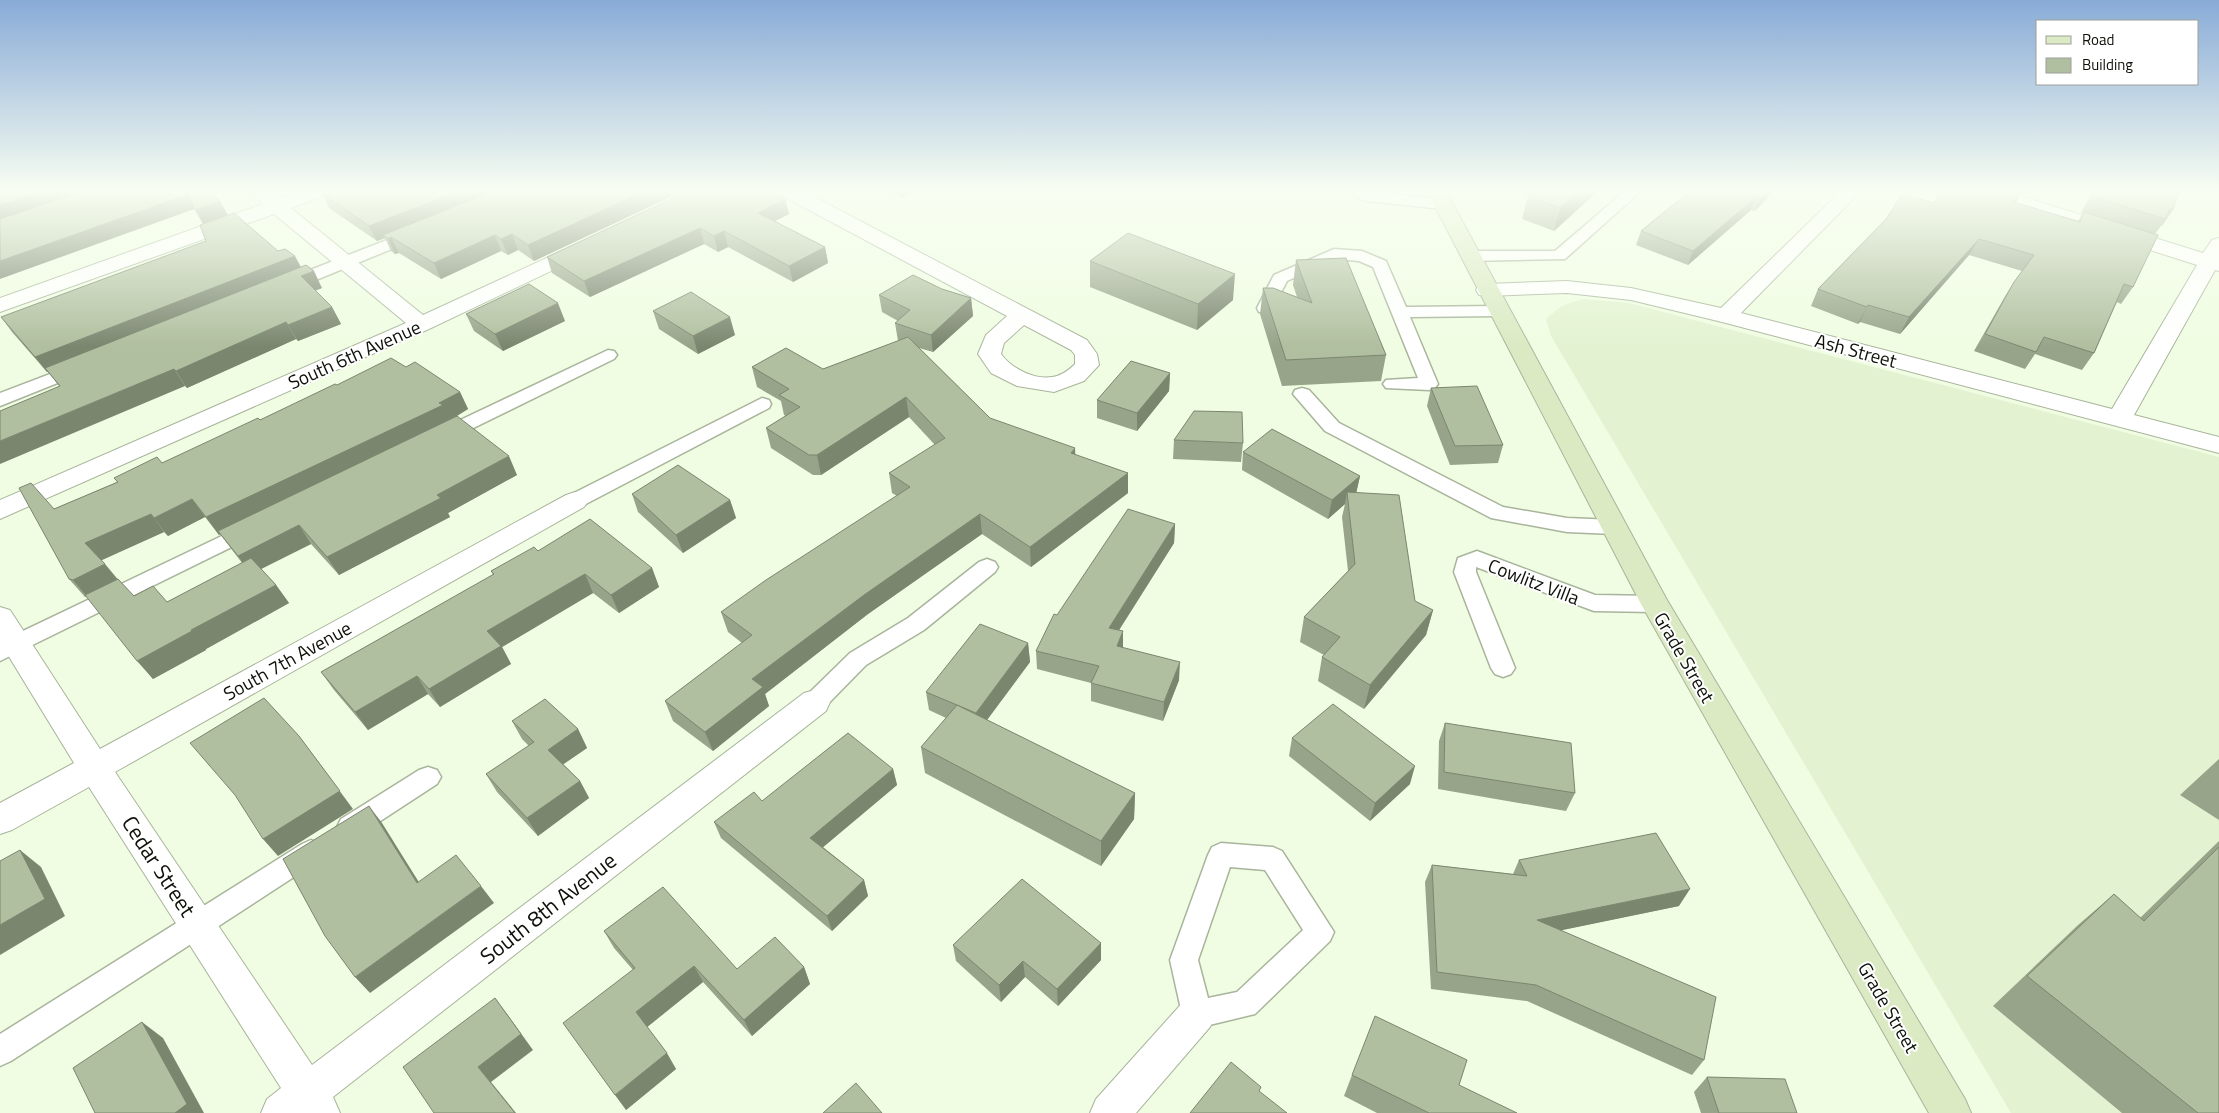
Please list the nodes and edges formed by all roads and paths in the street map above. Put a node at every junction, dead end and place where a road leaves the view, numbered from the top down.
1 (176, 243) edge
2 (321, 243) edge
3 (393, 243) edge
4 (595, 243) edge
5 (886, 243) edge
6 (1463, 243) edge
7 (1574, 243) edge
8 (1800, 243) edge
9 (2167, 243) edge
10 (1470, 256) junction
11 (2216, 257) edge
12 (345, 262) junction
13 (273, 291) edge
14 (1493, 300) junction
15 (0, 306) edge
16 (1265, 308) edge
17 (1400, 312) junction
18 (1021, 315) dead end
19 (1726, 316) junction
20 (421, 324) junction
21 (608, 354) dead end
22 (91, 364) edge
23 (1392, 384) dead end
24 (1302, 394) dead end
25 (0, 400) edge
26 (762, 404) dead end
27 (2119, 419) junction
28 (429, 442) edge
29 (2219, 445) edge
30 (575, 501) joint
31 (0, 510) edge
32 (267, 521) edge
33 (1614, 528) junction
34 (987, 567) dead end
35 (1655, 604) junction
36 (5, 638) edge
37 (1503, 668) dead end
38 (815, 702) joint
39 (94, 767) junction
40 (428, 776) dead end
41 (0, 820) edge
42 (198, 925) junction
43 (1197, 1014) junction
44 (0, 1051) edge
45 (314, 1102) edge
46 (281, 1113) edge
47 (1110, 1113) edge
48 (1951, 1113) edge

1 - 15 street
2 - 12 street
3 - 12 lane
4 - 20 street, South 6th Avenue
5 - 18 street
6 - 10 main road, Grade Street
7 - 10 lane
8 - 19 street
9 - 11 street
10 - 14 main road, Grade Street
11 - 27 street
12 - 13 lane
12 - 20 street
14 - 17 lane
14 - 19 street, Ash Street
14 - 33 main road, Grade Street
16 - 17 lane
17 - 23 lane
19 - 27 street, Ash Street
20 - 31 street, South 6th Avenue
21 - 28 lane
22 - 25 lane
24 - 33 lane
26 - 30 lane
27 - 29 street, Ash Street
30 - 39 street, South 7th Avenue
32 - 36 lane
33 - 35 main road, Grade Street
34 - 38 lane
35 - 37 lane, Cowlitz Villa
35 - 48 main road, Grade Street
36 - 39 street, Cedar Street
38 - 45 street, South 8th Avenue
39 - 41 street, South 7th Avenue
39 - 42 street, Cedar Street
40 - 42 lane
42 - 44 lane
42 - 45 street, Cedar Street
43 - 43 lane
43 - 47 street
45 - 46 street, South 8th Avenue

